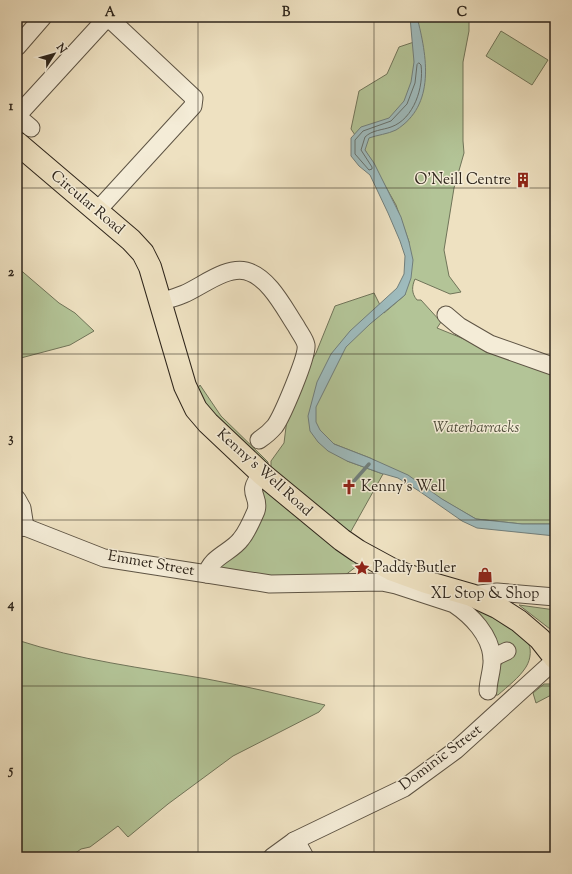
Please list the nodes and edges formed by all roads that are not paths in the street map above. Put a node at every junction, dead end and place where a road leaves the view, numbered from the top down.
1 (43, 17) edge
2 (17, 46) edge
3 (17, 116) edge
4 (24, 136) edge
5 (97, 211) junction
6 (150, 267) joint
7 (161, 302) junction
8 (446, 315) dead end
9 (555, 367) edge
10 (259, 440) dead end
11 (262, 474) junction
12 (17, 499) edge
13 (21, 528) edge
14 (207, 574) junction
15 (471, 595) junction
16 (555, 598) edge
17 (554, 662) edge
18 (488, 691) dead end
19 (294, 841) junction
20 (272, 857) edge
21 (305, 857) edge

1 - 2 street
3 - 4 street
3 - 5 street
4 - 5 main road, Circular Road
5 - 6 main road, Circular Road
6 - 7 main road, Kenny's Well Road
7 - 10 street
7 - 11 main road, Kenny's Well Road
8 - 9 street
11 - 14 street, Emmet Street
11 - 15 main road, Kenny's Well Road
12 - 13 street
13 - 14 street, Emmet Street
14 - 18 street
15 - 16 street, Kenny's Well Road
15 - 17 main road, Kenny's Well Road
17 - 19 street, Dominic Street
19 - 20 street, Dominic Street
19 - 21 street

